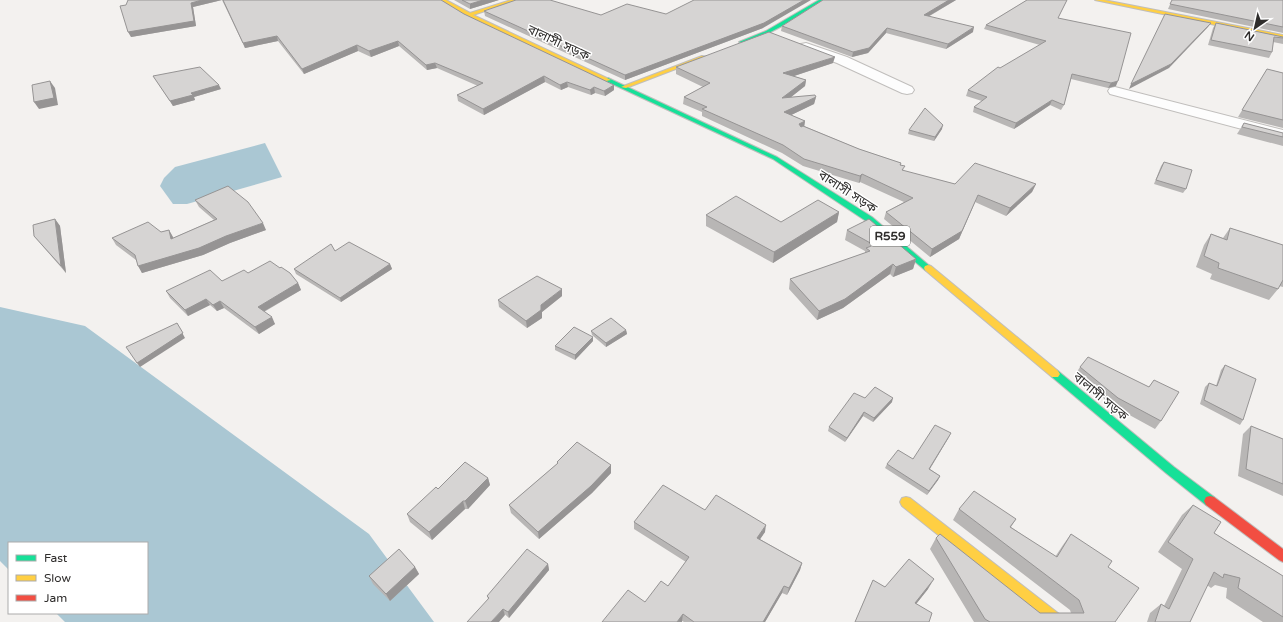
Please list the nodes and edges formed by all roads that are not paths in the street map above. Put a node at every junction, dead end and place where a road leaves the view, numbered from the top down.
1 (443, 0) edge
2 (516, 0) edge
3 (822, 0) edge
4 (1097, 0) edge
5 (469, 15) junction
6 (768, 32) junction
7 (1283, 37) edge
8 (732, 46) edge
9 (710, 54) edge
10 (624, 87) junction
11 (907, 90) dead end
12 (1115, 91) edge
13 (1283, 135) edge
14 (906, 502) dead end
15 (1283, 556) edge
16 (1058, 622) edge

1 - 5 main road, বালাসী সড়ক / R559
2 - 5 main road
3 - 6 main road
4 - 7 main road
5 - 10 main road, বালাসী সড়ক / R559
6 - 8 main road
6 - 11 street
9 - 10 main road
10 - 15 main road, বালাসী সড়ক / R559
12 - 13 street
14 - 16 main road

